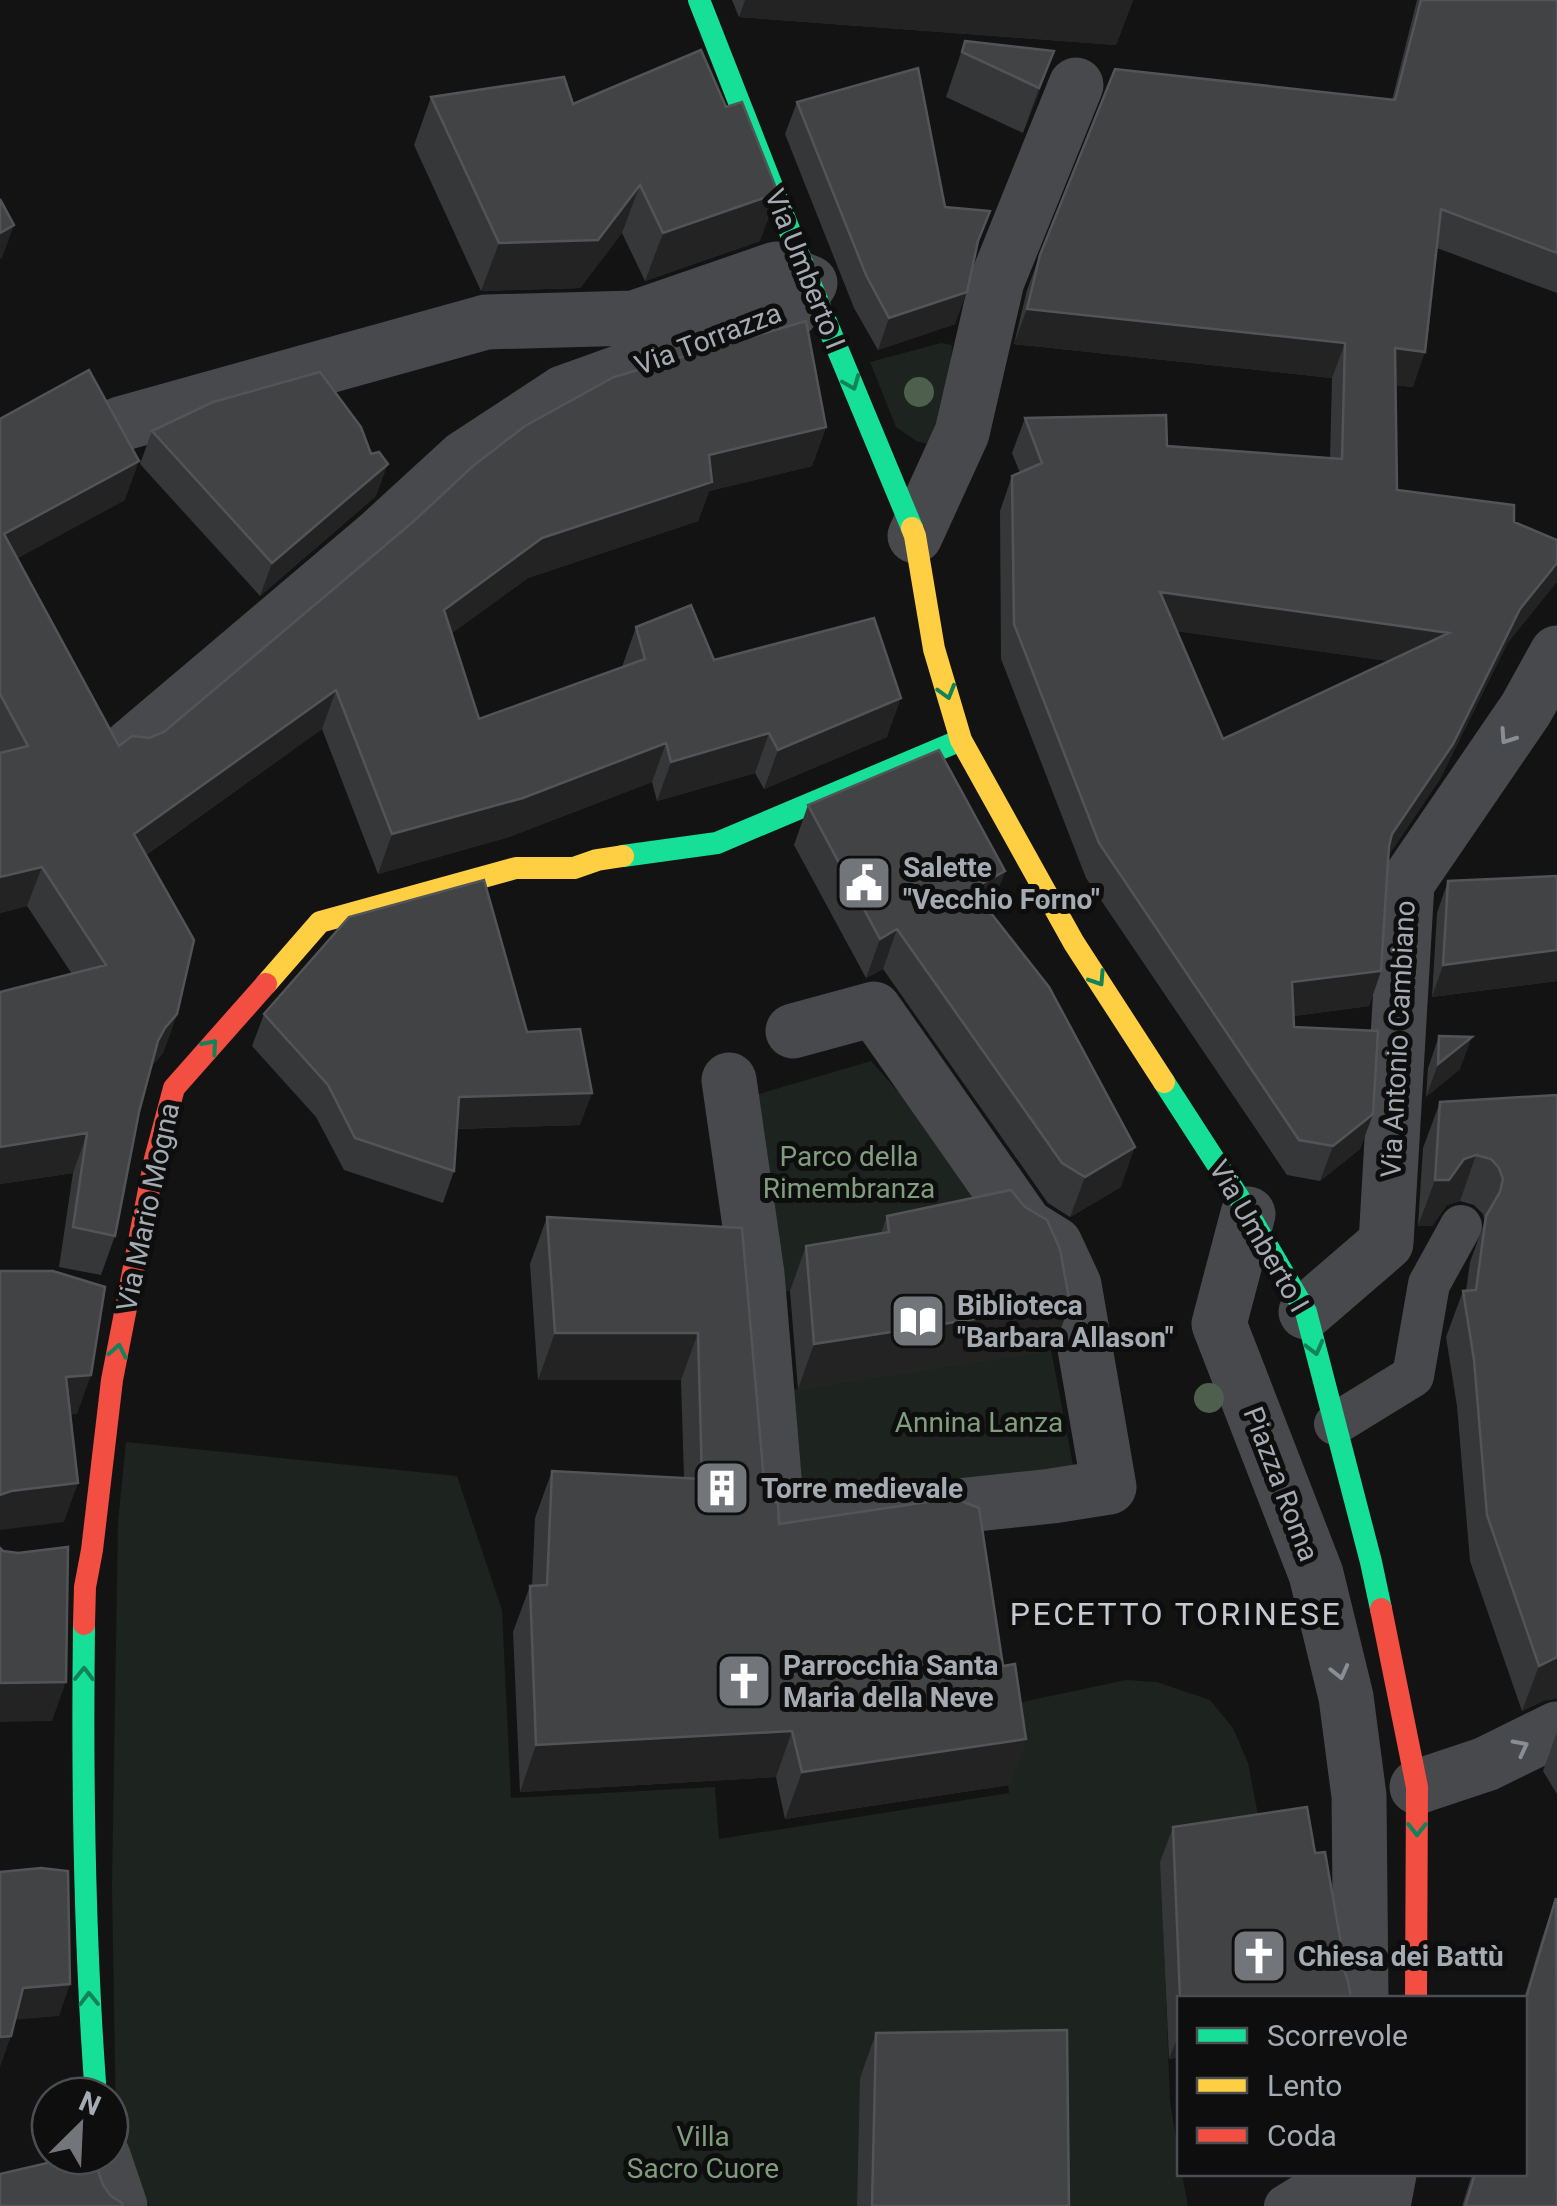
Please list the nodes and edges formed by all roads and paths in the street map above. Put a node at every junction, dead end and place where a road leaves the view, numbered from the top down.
1 (699, 0) edge
2 (1076, 84) dead end
3 (810, 283) junction
4 (120, 424) edge
5 (914, 536) junction
6 (1557, 653) edge
7 (961, 740) junction
8 (130, 747) edge
9 (1463, 881) edge
10 (1407, 884) junction
11 (792, 1031) dead end
12 (729, 1080) dead end
13 (1248, 1214) junction
14 (1461, 1226) dead end
15 (1306, 1312) junction
16 (1335, 1424) junction
17 (92, 1550) junction
18 (37, 1557) edge
19 (1557, 1729) edge
20 (1418, 1787) junction
21 (1361, 1996) edge
22 (1416, 1996) edge
23 (94, 2076) edge
24 (110, 2176) edge
25 (1335, 2176) edge
26 (1338, 2176) edge
27 (1389, 2176) edge
28 (120, 2206) edge
29 (1285, 2206) edge
30 (1334, 2206) edge
31 (1384, 2206) edge

1 - 3 street, Via Umberto I
2 - 5 street
3 - 4 street, Via Torrazza
3 -> 5 street, Via Umberto I
3 - 8 street, Via Torrazza
5 -> 7 street, Via Umberto I
6 -> 10 street, Via Antonio Cambiano
7 -> 13 street, Via Umberto I
17 -> 7 street, Via Mario Mogna
9 - 10 street
10 - 15 street, Via Antonio Cambiano
11 - 12 street
13 - 15 street, Via Umberto I
13 -> 21 street, Piazza Roma
14 - 16 lane
15 -> 16 street, Via Umberto I
16 - 20 street, Via Umberto I
17 - 18 street
23 -> 17 street, Via Mario Mogna
20 -> 19 street
20 -> 22 street, Via Umberto I
24 - 28 street
25 - 29 lane
26 - 30 street
27 - 31 street

